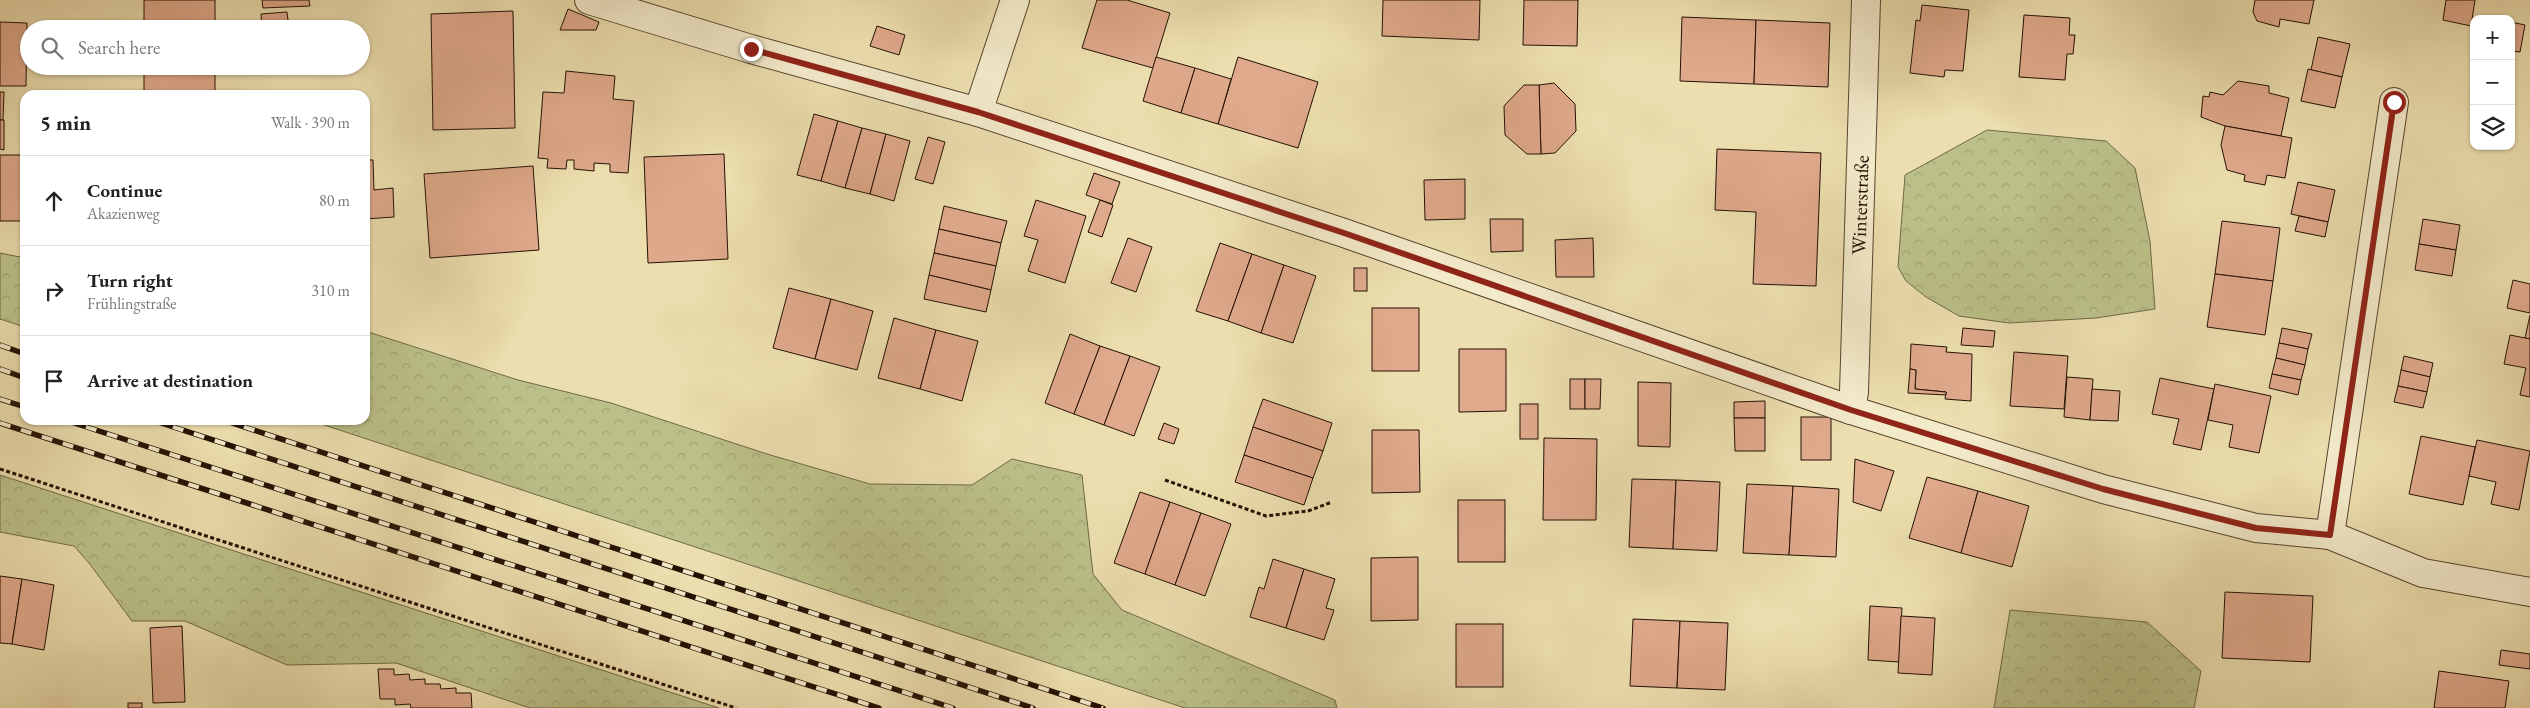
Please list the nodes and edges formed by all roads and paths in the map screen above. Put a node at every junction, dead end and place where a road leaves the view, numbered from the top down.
1 (589, 0) edge
2 (1015, 0) edge
3 (1866, 0) edge
4 (2394, 102) dead end
5 (978, 112) junction
6 (1851, 410) junction
7 (0, 469) edge
8 (1165, 480) dead end
9 (1332, 502) dead end
10 (2330, 535) junction
11 (2530, 592) edge
12 (736, 708) edge

1 - 5 street
2 - 5 street
3 - 6 street, Winterstraße
4 - 10 street
5 - 6 street
6 - 10 street
7 - 12 path
8 - 9 path
10 - 11 street

